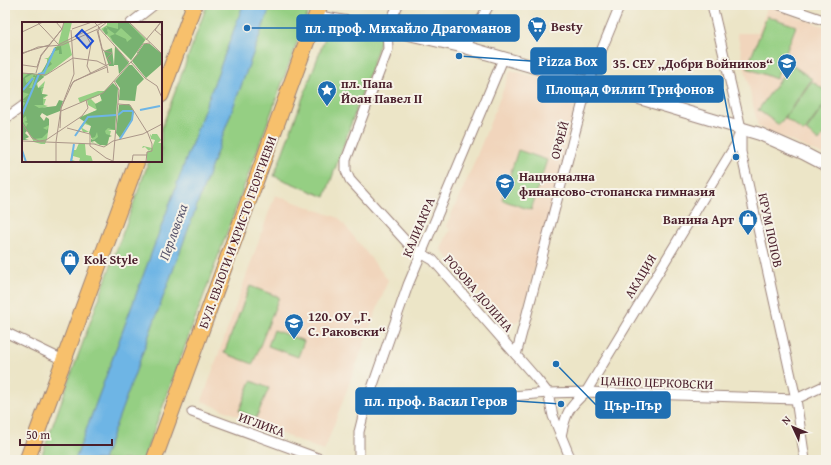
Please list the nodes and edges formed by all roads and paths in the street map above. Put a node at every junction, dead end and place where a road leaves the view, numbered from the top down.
1 (154, 5) edge
2 (194, 5) edge
3 (398, 5) edge
4 (489, 5) edge
5 (620, 5) edge
6 (712, 5) edge
7 (780, 5) edge
8 (318, 11) edge
9 (826, 21) edge
10 (132, 22) edge
11 (387, 29) junction
12 (465, 47) junction
13 (503, 59) junction
14 (588, 83) junction
15 (162, 92) edge
16 (22, 107) edge
17 (5, 119) edge
18 (741, 128) junction
19 (137, 162) edge
20 (826, 165) edge
21 (421, 253) junction
22 (5, 332) edge
23 (516, 355) junction
24 (63, 360) junction
25 (826, 385) edge
26 (586, 392) junction
27 (548, 393) junction
28 (796, 399) junction
29 (365, 408) junction
30 (192, 412) dead end
31 (561, 436) junction
32 (27, 460) edge
33 (154, 460) edge
34 (323, 460) edge
35 (359, 460) edge
36 (571, 460) edge
37 (806, 460) edge

1 - 10 street
2 - 15 main road
3 - 11 street
4 - 12 street
5 - 14 street, ОРФЕЙ
6 - 18 street, КРУМ ПОПОВ
7 - 9 street
8 - 11 street
8 - 33 main road, БУЛ. ЕВЛОГИ И ХРИСТО ГЕОРГИЕВИ
11 - 12 street
11 - 21 street, РОЗОВА ДОЛИНА
12 - 13 street
13 - 14 street
13 - 21 street, КАЛИАКРА
14 - 18 street
14 - 23 street, ОРФЕЙ
16 - 17 street
18 - 20 street
18 - 26 street, АКАЦИЯ
18 - 28 street, КРУМ ПОПОВ
19 - 24 main road
21 - 23 street, РОЗОВА ДОЛИНА
21 - 29 street, КАЛИАКРА
22 - 24 street
23 - 27 street, РОЗОВА ДОЛИНА
24 - 32 main road
25 - 28 street, ЦАНКО ЦЕРКОВСКИ
26 - 27 street, ЦАНКО ЦЕРКОВСКИ
26 - 28 street, ЦАНКО ЦЕРКОВСКИ
26 - 31 street, АКАЦИЯ
27 - 29 street, ЦАНКО ЦЕРКОВСКИ
27 - 31 street, РОЗОВА ДОЛИНА
28 - 37 street, КРУМ ПОПОВ
29 - 35 street, КАЛИАКРА
30 - 34 street, ИГЛИКА
31 - 36 street, РОЗОВА ДОЛИНА

